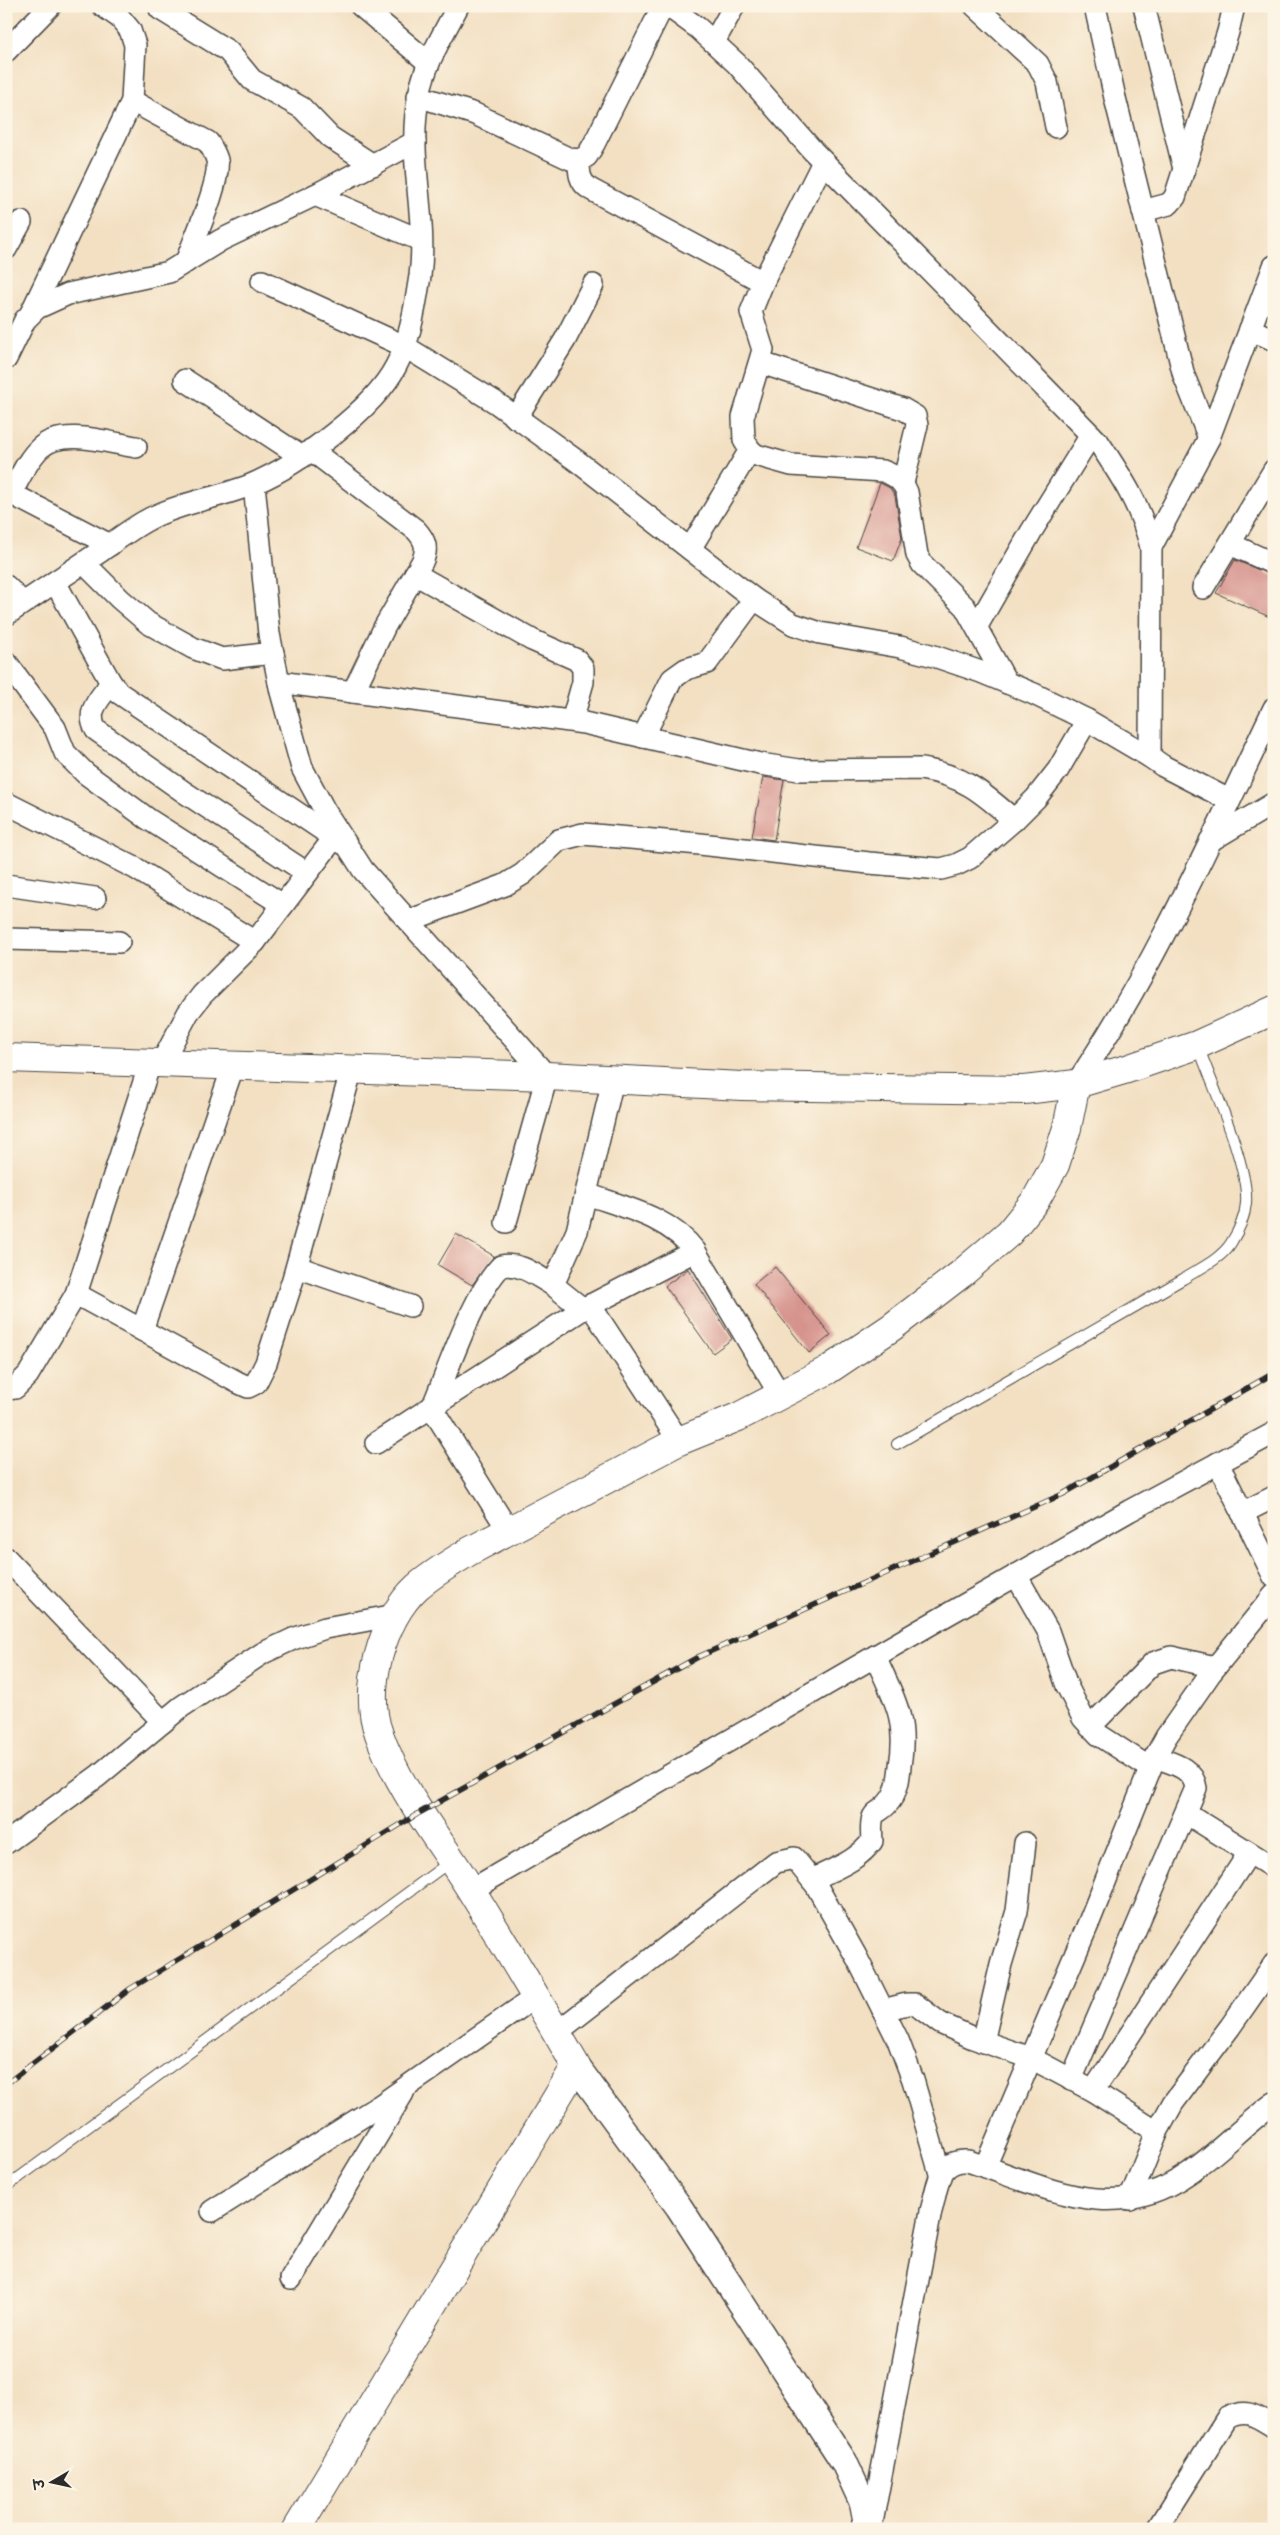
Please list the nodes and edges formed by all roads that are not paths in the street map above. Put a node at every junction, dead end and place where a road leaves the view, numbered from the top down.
1 (50, 6) edge
2 (103, 6) edge
3 (361, 6) edge
4 (458, 6) edge
5 (663, 6) edge
6 (668, 6) edge
7 (734, 6) edge
8 (975, 6) edge
9 (1095, 6) edge
10 (1144, 6) edge
11 (1234, 6) edge
12 (160, 9) dead end
13 (14, 27) edge
14 (714, 42) junction
15 (6, 51) edge
16 (429, 63) junction
17 (418, 96) junction
18 (132, 101) junction
19 (1056, 127) dead end
20 (416, 142) junction
21 (579, 160) junction
22 (823, 162) junction
23 (373, 165) junction
24 (1184, 169) junction
25 (315, 195) junction
26 (1143, 211) junction
27 (21, 222) dead end
28 (420, 240) junction
29 (6, 249) edge
30 (186, 262) junction
31 (1274, 266) edge
32 (262, 281) dead end
33 (763, 282) junction
34 (593, 286) dead end
35 (31, 313) junction
36 (1250, 329) junction
37 (1274, 340) edge
38 (404, 346) junction
39 (7, 354) edge
40 (761, 363) junction
41 (184, 380) dead end
42 (516, 418) junction
43 (1091, 435) junction
44 (1210, 438) junction
45 (136, 447) dead end
46 (750, 450) junction
47 (307, 453) junction
48 (1274, 470) edge
49 (903, 483) junction
50 (254, 484) junction
51 (9, 492) edge
52 (1230, 544) junction
53 (110, 545) junction
54 (1151, 547) junction
55 (690, 549) junction
56 (84, 563) junction
57 (1274, 564) edge
58 (415, 574) junction
59 (55, 582) junction
60 (6, 586) edge
61 (1203, 588) dead end
62 (754, 599) junction
63 (15, 609) edge
64 (976, 626) junction
65 (273, 653) junction
66 (6, 662) edge
67 (279, 682) junction
68 (1007, 683) junction
69 (112, 684) junction
70 (353, 692) junction
71 (1274, 708) edge
72 (1087, 720) junction
73 (572, 721) junction
74 (643, 737) junction
75 (1150, 757) junction
76 (1229, 800) junction
77 (6, 804) edge
78 (1274, 804) edge
79 (1014, 820) junction
80 (1210, 841) junction
81 (342, 843) junction
82 (307, 874) junction
83 (6, 885) edge
84 (95, 898) dead end
85 (283, 905) junction
86 (408, 921) junction
87 (6, 939) edge
88 (119, 942) dead end
89 (255, 942) junction
90 (1274, 1010) edge
91 (1197, 1045) junction
92 (6, 1058) edge
93 (156, 1062) junction
94 (234, 1064) junction
95 (352, 1068) junction
96 (547, 1076) junction
97 (613, 1080) junction
98 (1076, 1084) junction
99 (587, 1194) junction
100 (506, 1222) dead end
101 (695, 1251) junction
102 (297, 1267) junction
103 (553, 1285) junction
104 (76, 1294) junction
105 (410, 1306) dead end
106 (586, 1307) junction
107 (142, 1330) junction
108 (6, 1389) edge
109 (780, 1395) junction
110 (432, 1408) junction
111 (1274, 1433) edge
112 (679, 1441) junction
113 (376, 1443) dead end
114 (897, 1444) dead end
115 (1218, 1463) junction
116 (1274, 1496) edge
117 (1242, 1513) junction
118 (508, 1530) junction
119 (6, 1558) edge
120 (1016, 1575) junction
121 (1274, 1577) edge
122 (1274, 1594) edge
123 (396, 1615) junction
124 (875, 1656) junction
125 (1215, 1667) junction
126 (163, 1722) junction
127 (1090, 1727) junction
128 (1152, 1762) junction
129 (1186, 1813) junction
130 (6, 1843) edge
131 (1025, 1843) dead end
132 (1249, 1853) junction
133 (452, 1861) junction
134 (1274, 1868) edge
135 (812, 1880) junction
136 (471, 1890) junction
137 (1274, 1964) edge
138 (534, 1998) junction
139 (883, 2010) junction
140 (556, 2032) junction
141 (983, 2042) junction
142 (1031, 2058) junction
143 (576, 2066) junction
144 (1071, 2080) junction
145 (407, 2086) junction
146 (1093, 2091) junction
147 (1274, 2103) edge
148 (1157, 2132) junction
149 (985, 2167) junction
150 (940, 2177) junction
151 (6, 2187) edge
152 (1130, 2199) junction
153 (212, 2211) dead end
154 (291, 2279) dead end
155 (1274, 2427) edge
156 (297, 2529) edge
157 (869, 2529) edge
158 (1157, 2529) edge

1 - 13 street
2 - 18 street
3 - 16 street
4 - 16 street
5 - 21 street
6 - 14 street
7 - 14 street
8 - 19 street
9 - 26 street
10 - 24 street
11 - 24 street
12 - 23 street
13 - 15 street
14 - 22 street
16 - 17 street
17 - 20 street
17 - 21 street
18 - 30 street
18 - 35 street
20 - 23 street
20 - 28 street
21 - 33 street
22 - 33 street
22 - 43 street
23 - 25 street
24 - 26 street
25 - 28 street
25 - 30 street
26 - 44 street
27 - 29 street
28 - 38 street
30 - 35 street
31 - 36 street
32 - 38 street
33 - 40 street
34 - 42 street
35 - 39 street
36 - 37 street
36 - 44 street
38 - 42 street
38 - 47 street
40 - 46 street
40 - 49 street
41 - 47 street
42 - 55 street
43 - 54 street
43 - 64 street
44 - 54 street
45 - 51 street
46 - 49 street
46 - 55 street
47 - 50 street
47 - 58 street
48 - 52 street
49 - 64 street
50 - 53 street
50 - 65 street
51 - 53 street
52 - 57 street
52 - 61 street
53 - 56 street
54 - 75 street
55 - 62 street
56 - 59 street
56 - 65 street
58 - 70 street
58 - 73 street
59 - 63 street
59 - 69 street
60 - 63 street
62 - 68 street
62 - 74 street
64 - 68 street
65 - 67 street
66 - 85 street
67 - 70 street
67 - 81 street
68 - 72 street
69 - 81 street
69 - 82 street
70 - 73 street
71 - 76 street
72 - 75 street
72 - 79 street
73 - 74 street
74 - 79 street
75 - 76 street
76 - 80 street
77 - 89 street
78 - 80 street
79 - 86 street
80 - 98 street
81 - 82 street
81 - 86 street
82 - 85 street
83 - 84 street
85 - 89 street
86 - 96 street
87 - 88 street
89 - 93 street
90 - 91 main road
91 - 98 main road
91 - 114 lane
92 - 93 main road
93 - 94 main road
93 - 104 street
94 - 95 main road
94 - 107 street
95 - 96 main road
95 - 102 street
96 - 97 main road
96 - 100 street
97 - 98 main road
97 - 99 street
98 - 109 main road
99 - 101 street
99 - 103 street
101 - 106 street
101 - 109 street
102 - 105 street
102 - 107 street
103 - 106 street
103 - 110 street
104 - 107 street
104 - 108 street
106 - 110 street
106 - 112 street
109 - 112 main road
110 - 113 street
110 - 118 street
111 - 115 street
112 - 118 main road
115 - 117 street
115 - 120 street
116 - 117 street
117 - 121 street
118 - 123 main road
119 - 126 street
120 - 124 street
120 - 127 street
122 - 125 street
123 - 126 street
123 - 133 main road
124 - 135 street
124 - 136 street
125 - 127 street
125 - 128 street
126 - 130 street
127 - 128 street
128 - 129 street
128 - 142 street
129 - 132 street
129 - 144 street
131 - 141 street
132 - 134 street
132 - 146 street
133 - 136 main road
133 - 151 lane
135 - 139 street
135 - 140 street
136 - 138 main road
137 - 148 street
138 - 140 main road
138 - 145 street
139 - 141 street
139 - 150 street
140 - 143 main road
141 - 142 street
142 - 144 street
142 - 149 street
143 - 156 main road
143 - 157 street
144 - 146 street
145 - 153 street
145 - 154 street
146 - 148 street
147 - 152 street
148 - 152 street
149 - 150 street
149 - 152 street
150 - 157 street
155 - 158 street

